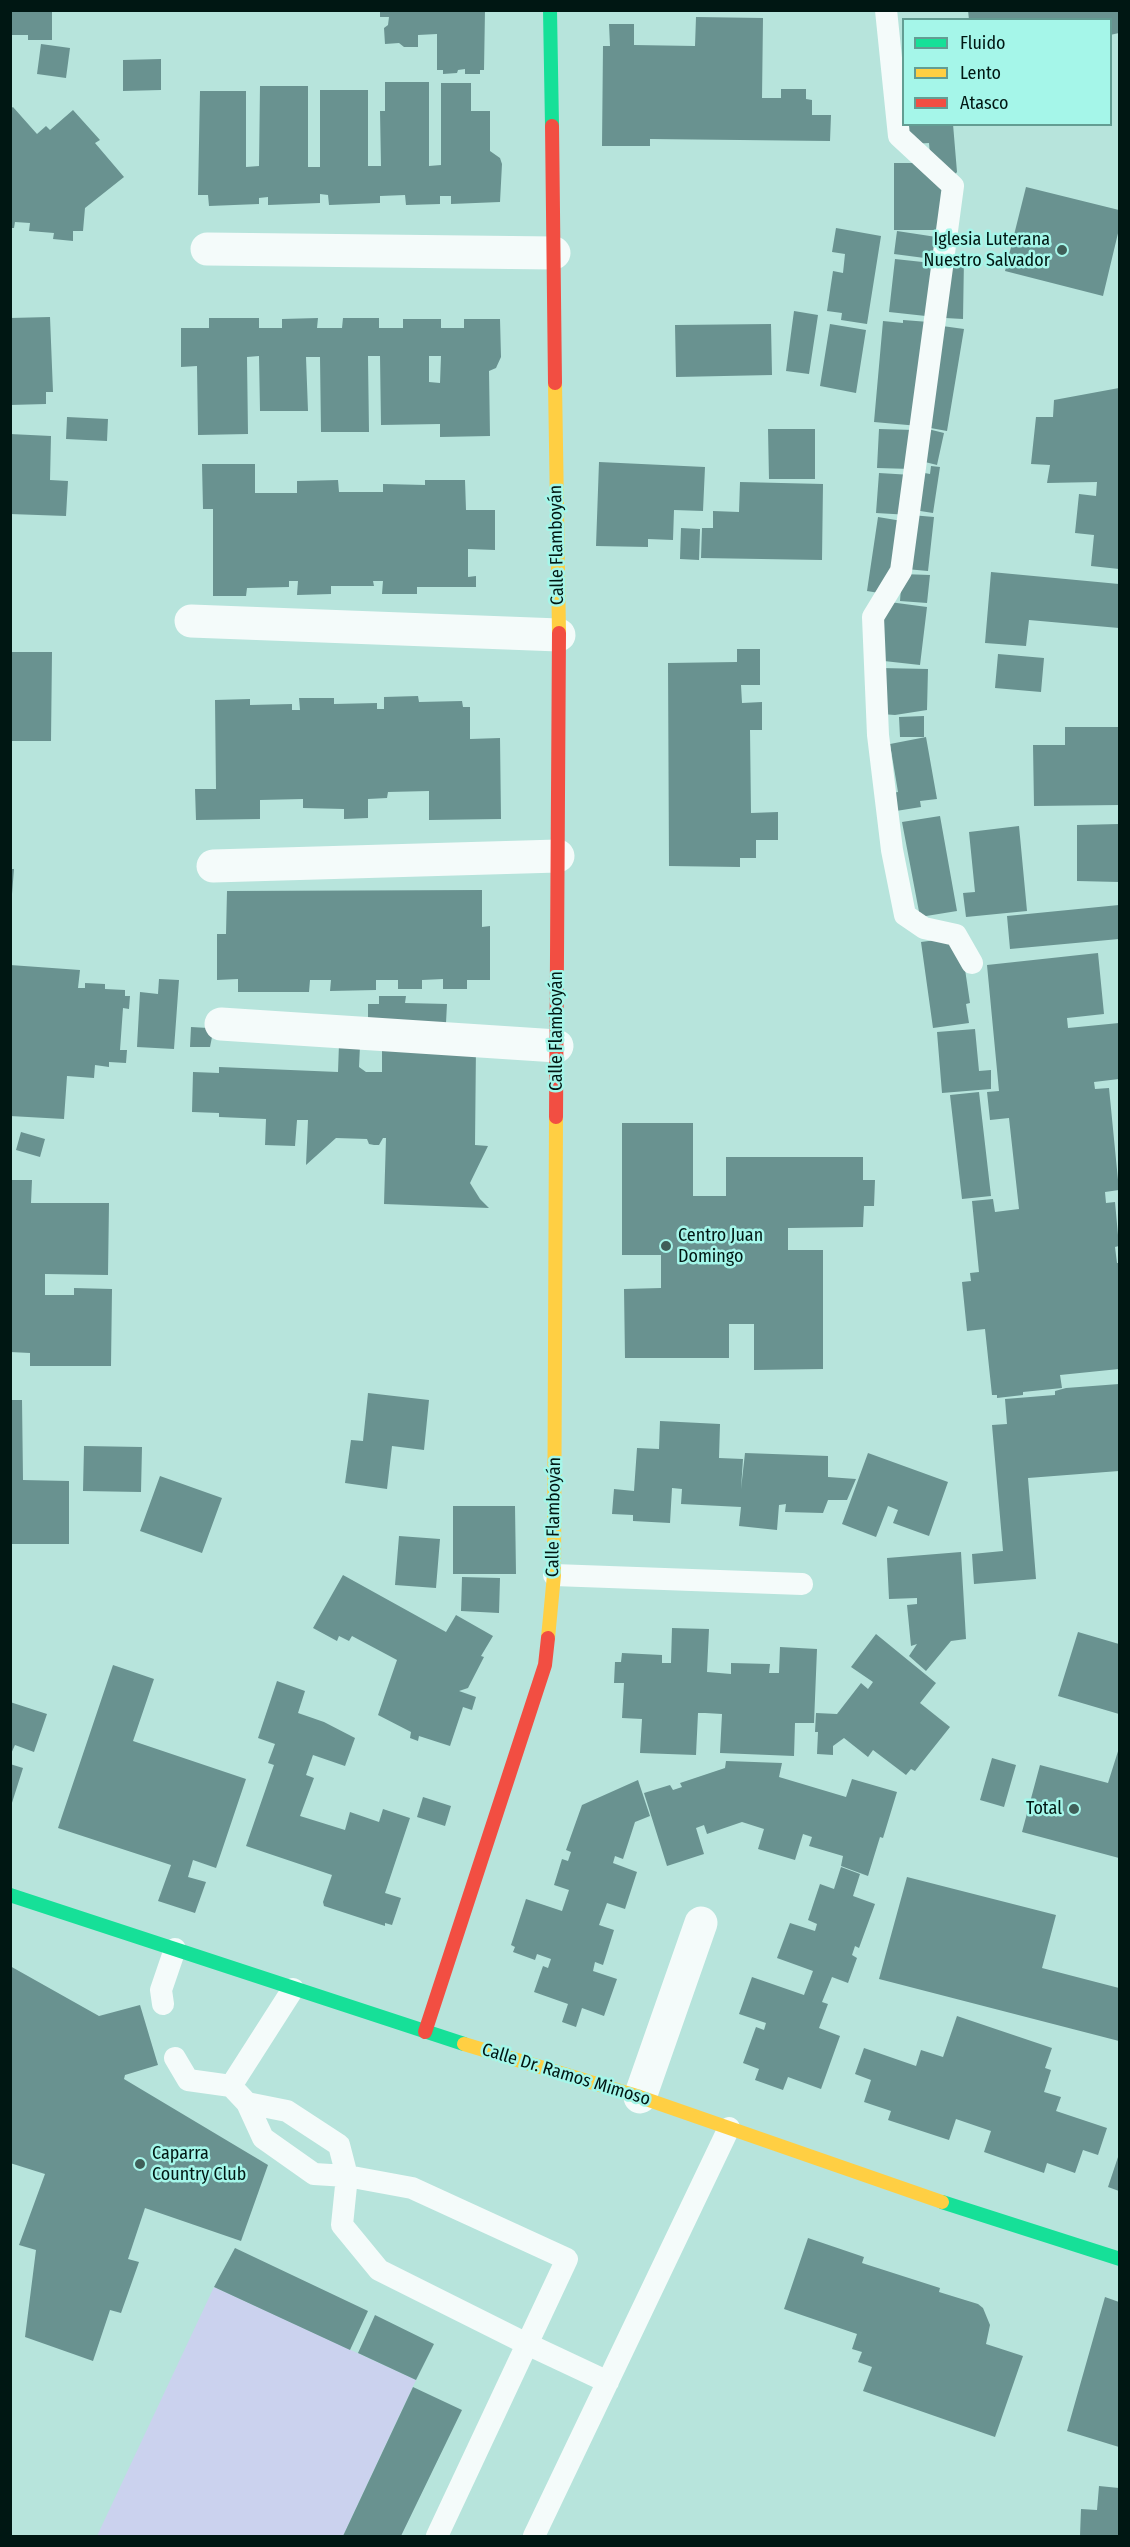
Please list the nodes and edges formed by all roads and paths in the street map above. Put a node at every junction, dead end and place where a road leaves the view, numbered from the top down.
1 (550, 10) edge
2 (886, 10) edge
3 (207, 249) dead end
4 (554, 253) junction
5 (191, 621) dead end
6 (559, 635) junction
7 (558, 855) junction
8 (213, 866) dead end
9 (972, 963) dead end
10 (222, 1024) dead end
11 (557, 1047) junction
12 (554, 1575) junction
13 (802, 1584) dead end
14 (10, 1895) edge
15 (701, 1923) dead end
16 (175, 1949) junction
17 (293, 1989) junction
18 (164, 2004) dead end
19 (425, 2032) junction
20 (175, 2058) dead end
21 (231, 2086) junction
22 (639, 2097) junction
23 (247, 2103) junction
24 (729, 2128) junction
25 (347, 2176) junction
26 (1119, 2259) edge
27 (526, 2344) junction
28 (608, 2382) junction
29 (437, 2536) edge
30 (534, 2536) edge

1 - 4 street, Calle Flamboyán
2 - 9 lane
3 - 4 street
4 - 6 street, Calle Flamboyán
5 - 6 street
6 - 7 street, Calle Flamboyán
7 - 8 street
7 - 11 street, Calle Flamboyán
10 - 11 street
11 - 12 street, Calle Flamboyán
12 - 13 lane
12 - 19 street, Calle Flamboyán
14 - 16 street, Calle Dr. Ramos Mimoso
15 - 22 street
16 - 17 street, Calle Dr. Ramos Mimoso
16 - 18 lane
17 - 19 street, Calle Dr. Ramos Mimoso
17 - 21 lane
19 - 22 street, Calle Dr. Ramos Mimoso
20 - 21 lane
21 - 23 lane
22 - 24 street, Calle Dr. Ramos Mimoso
23 - 25 lane
23 - 25 lane
24 - 26 street, Calle Dr. Ramos Mimoso
24 - 28 lane
25 - 27 lane
25 - 27 lane
27 - 28 lane
27 - 29 lane
28 - 30 lane

